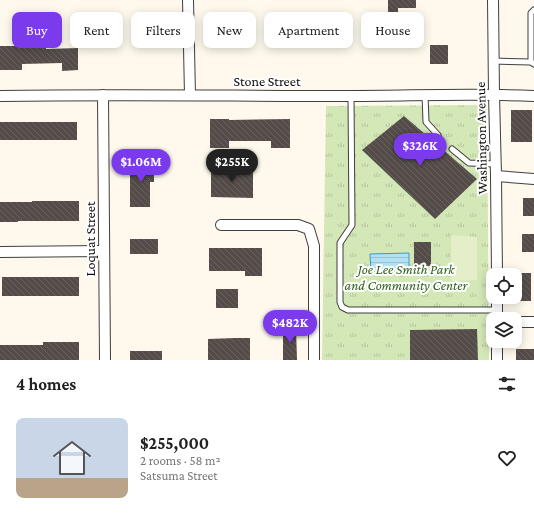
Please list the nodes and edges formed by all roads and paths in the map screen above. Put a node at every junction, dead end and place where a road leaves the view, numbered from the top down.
1 (188, 0) edge
2 (493, 0) edge
3 (534, 10) edge
4 (531, 46) junction
5 (534, 52) edge
6 (493, 61) junction
7 (532, 63) edge
8 (103, 94) junction
9 (494, 94) junction
10 (190, 95) junction
11 (425, 95) junction
12 (0, 96) edge
13 (351, 96) junction
14 (534, 96) edge
15 (438, 135) dead end
16 (452, 149) dead end
17 (496, 164) junction
18 (496, 176) junction
19 (534, 179) edge
20 (222, 224) dead end
21 (0, 252) edge
22 (104, 252) junction
23 (497, 268) edge
24 (486, 314) edge
25 (522, 322) edge
26 (534, 322) edge
27 (497, 348) edge
28 (105, 360) edge
29 (314, 360) edge
30 (497, 360) edge

1 - 10 street
2 - 6 street, Washington Avenue
3 - 4 lane
4 - 5 lane
4 - 7 lane
6 - 7 lane
6 - 9 street, Washington Avenue
8 - 10 street, Stone Street
8 - 12 street, Stone Street
8 - 22 street, Loquat Street
9 - 11 street, Stone Street
9 - 14 street, Stone Street
9 - 17 street, Washington Avenue
10 - 13 street, Stone Street
11 - 13 street, Stone Street
11 - 15 lane
13 - 24 lane
16 - 17 lane
17 - 18 street, Washington Avenue
18 - 19 street
18 - 23 street, Washington Avenue
20 - 29 street
21 - 22 street
22 - 28 street, Loquat Street
25 - 26 street
27 - 30 street

